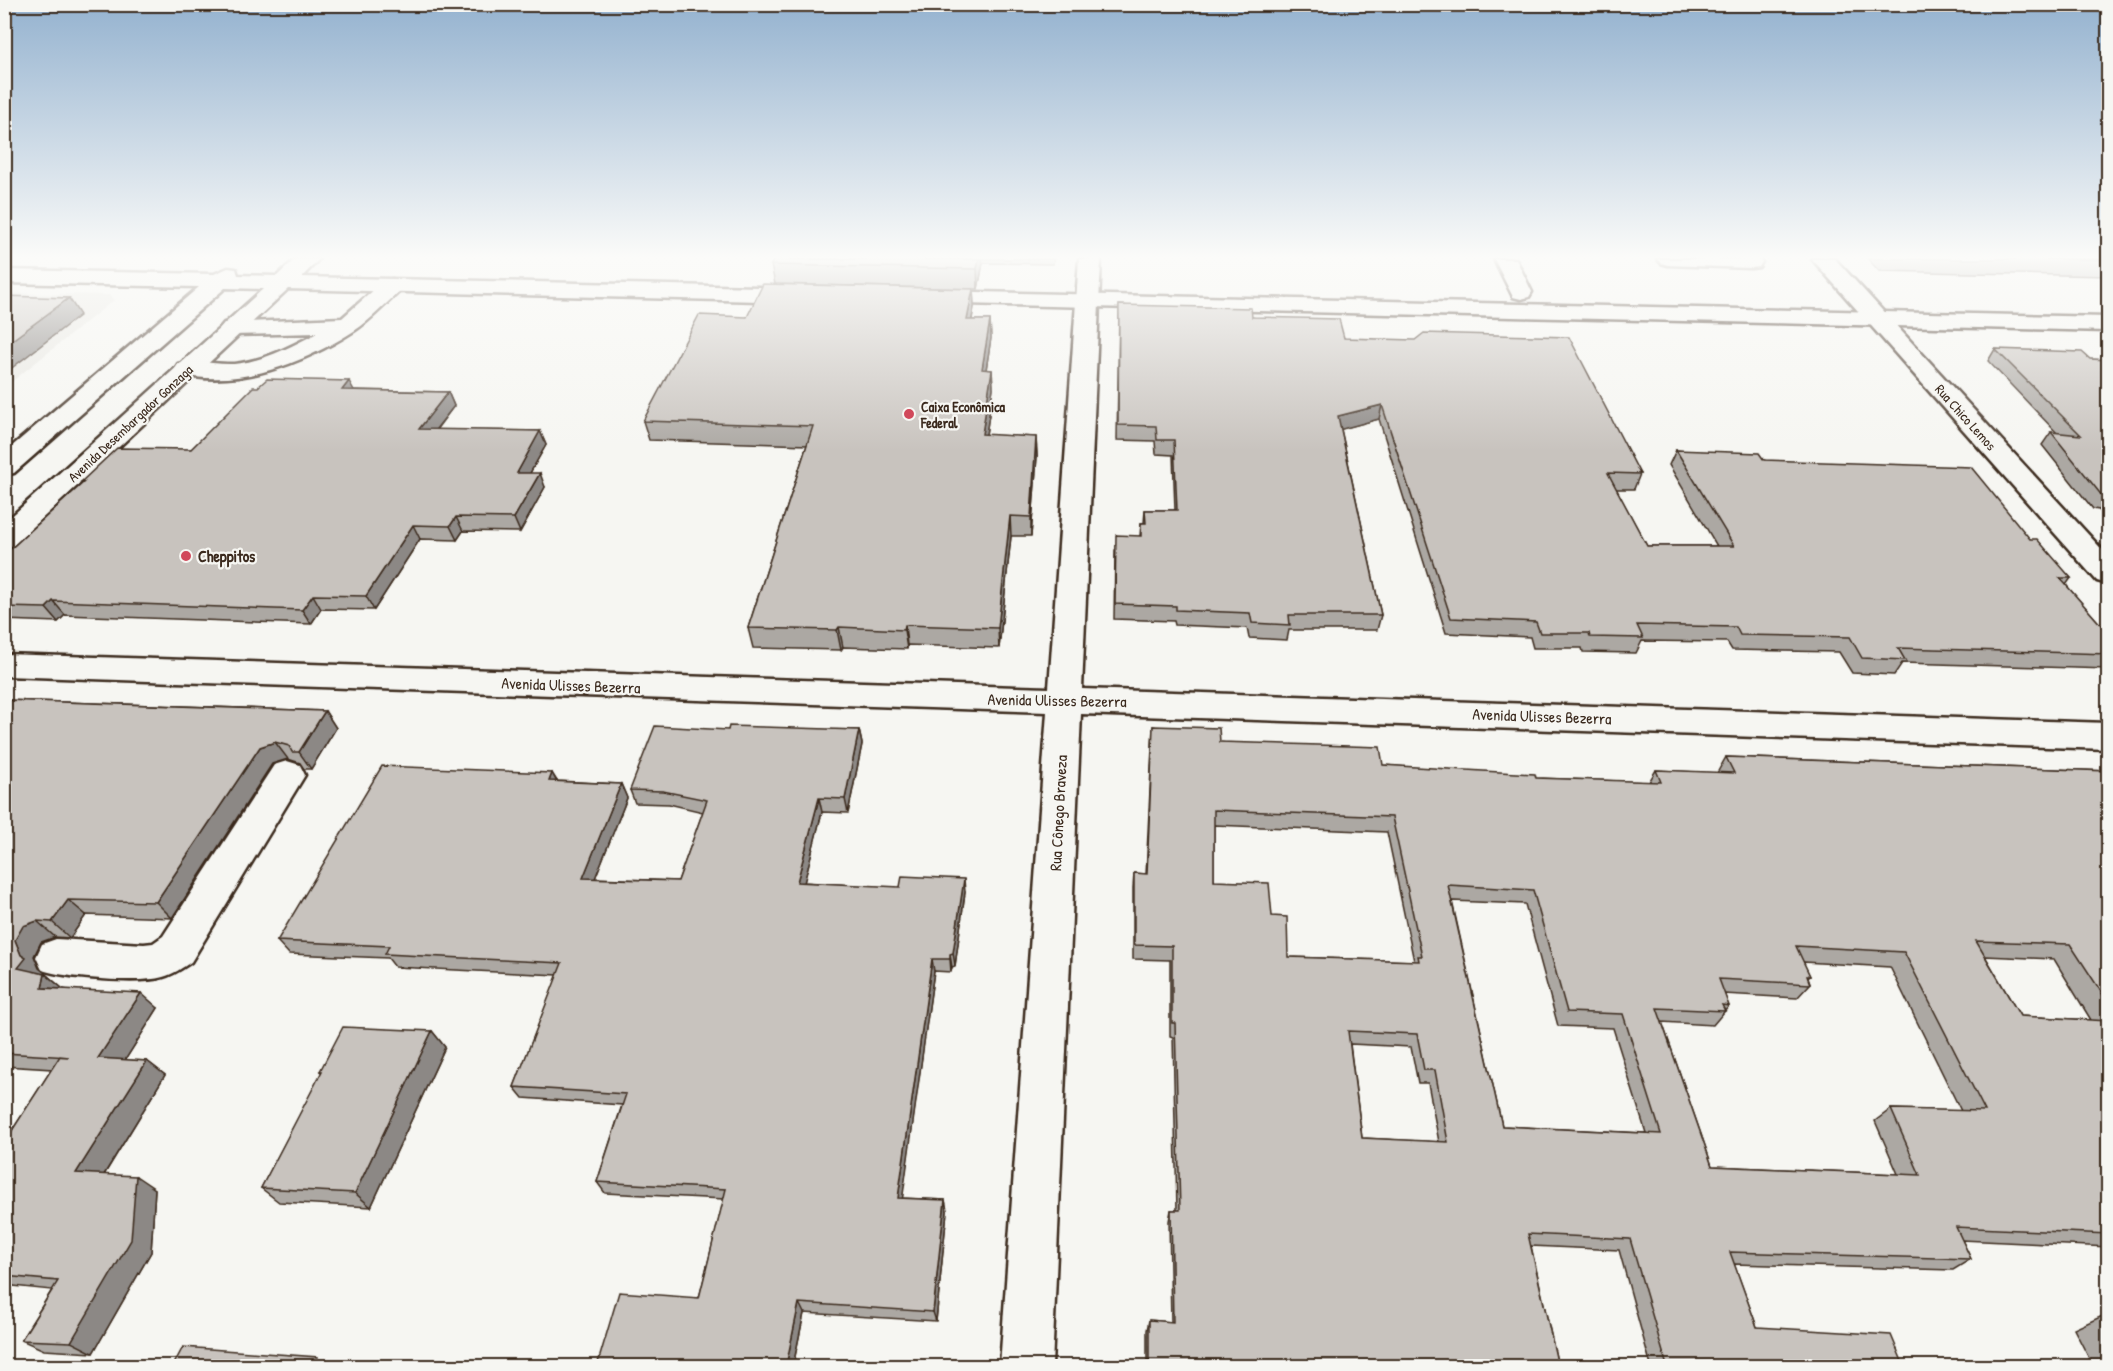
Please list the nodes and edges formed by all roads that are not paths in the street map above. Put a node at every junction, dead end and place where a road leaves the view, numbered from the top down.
1 (170, 323) edge
2 (237, 323) edge
3 (350, 323) edge
4 (1087, 323) edge
5 (1882, 323) edge
6 (2093, 323) edge
7 (2109, 324) edge
8 (348, 325) junction
9 (232, 328) junction
10 (187, 369) junction
11 (4, 467) edge
12 (4, 539) edge
13 (2109, 574) edge
14 (4, 665) edge
15 (1064, 702) junction
16 (2109, 736) edge
17 (286, 776) dead end
18 (56, 957) dead end
19 (1026, 1366) edge

1 - 11 main road
2 - 9 main road, Avenida Desembargador Gonzaga
3 - 8 main road
4 - 15 main road, Rua Cônego Braveza
5 - 13 main road, Rua Chico Lemos
6 - 7 main road
8 - 9 main road
8 - 10 main road
9 - 10 main road, Avenida Desembargador Gonzaga
10 - 12 main road, Avenida Desembargador Gonzaga
14 - 15 main road, Avenida Ulisses Bezerra
15 - 16 main road, Avenida Ulisses Bezerra
15 - 19 main road, Rua Cônego Braveza
17 - 18 main road

